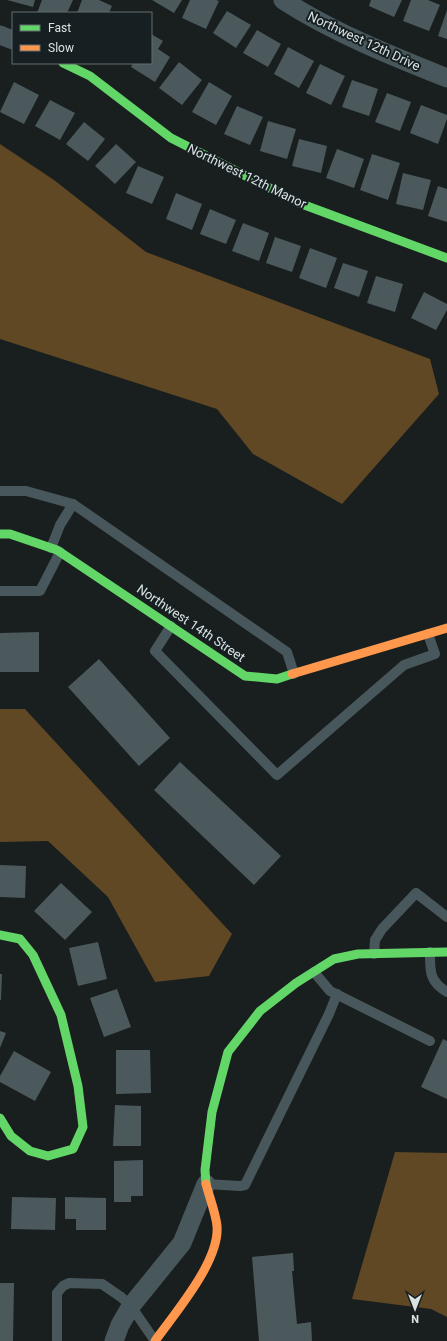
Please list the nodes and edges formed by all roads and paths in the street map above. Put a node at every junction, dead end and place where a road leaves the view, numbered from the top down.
1 (283, 0) edge
2 (0, 35) edge
3 (12, 40) edge
4 (65, 64) edge
5 (447, 78) edge
6 (447, 258) edge
7 (0, 491) edge
8 (73, 504) junction
9 (0, 534) edge
10 (56, 550) junction
11 (0, 591) edge
12 (171, 626) junction
13 (447, 628) edge
14 (428, 634) junction
15 (294, 674) junction
16 (447, 917) edge
17 (0, 935) edge
18 (430, 952) junction
19 (447, 952) edge
20 (374, 954) junction
21 (314, 972) junction
22 (447, 992) edge
23 (337, 994) junction
24 (430, 1041) dead end
25 (0, 1118) edge
26 (206, 1184) junction
27 (131, 1306) junction
28 (57, 1341) edge
29 (114, 1341) edge
30 (155, 1341) edge

1 - 5 street, Northwest 12th Drive
2 - 3 street
4 - 6 street, Northwest 12th Manor
7 - 8 lane
8 - 10 lane
8 - 15 lane
9 - 10 street, Northwest 14th Street
10 - 11 lane
10 - 12 street, Northwest 14th Street
12 - 14 lane
12 - 15 street, Northwest 14th Street
13 - 14 street, Northwest 14th Street
14 - 15 street, Northwest 14th Street
16 - 20 lane
17 - 25 street
18 - 19 street
18 - 20 street
18 - 22 lane
20 - 21 street
21 - 23 lane
21 - 26 street
23 - 24 lane
23 - 26 lane
26 - 27 street
26 - 30 street
27 - 28 lane
27 - 29 street
27 - 30 lane

